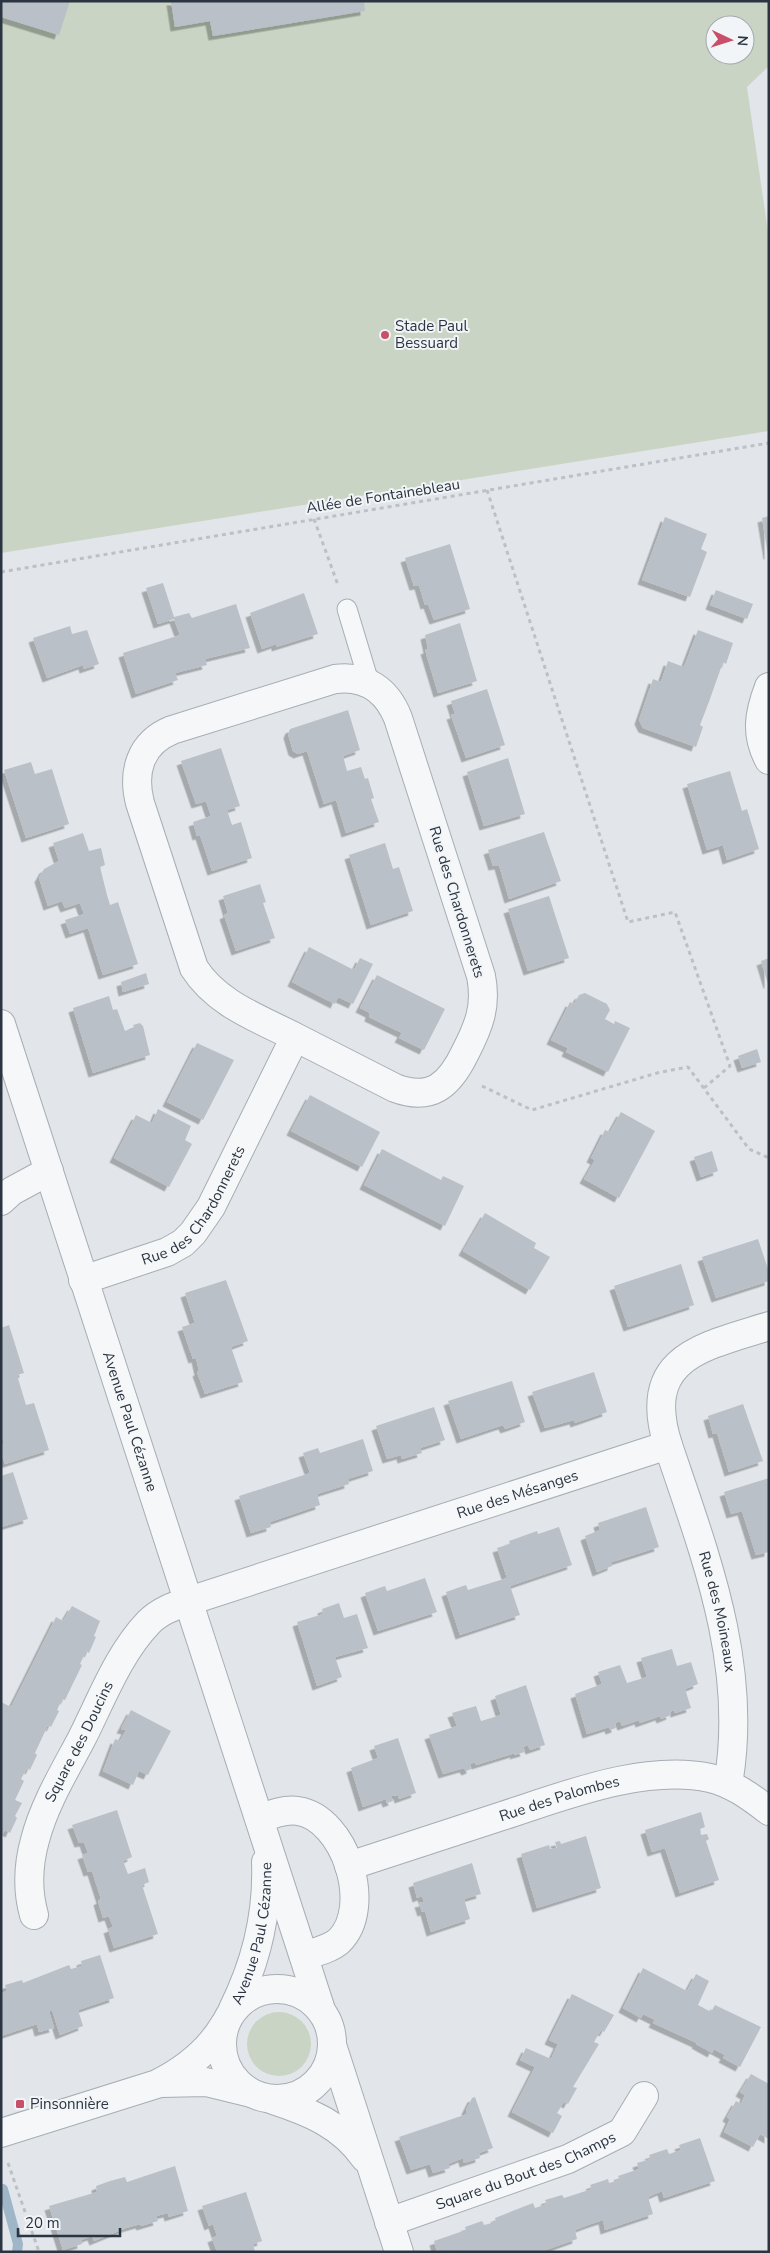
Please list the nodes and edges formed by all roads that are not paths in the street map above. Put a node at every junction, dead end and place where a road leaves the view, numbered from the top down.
1 (347, 609) road end
2 (369, 682) junction
3 (769, 687) edge
4 (769, 760) edge
5 (1, 1024) edge
6 (295, 1037) junction
7 (49, 1171) junction
8 (1, 1201) edge
9 (83, 1280) junction
10 (769, 1326) edge
11 (668, 1445) junction
12 (189, 1601) junction
13 (728, 1784) junction
14 (769, 1811) edge
15 (260, 1818) junction
16 (349, 1866) junction
17 (34, 1915) dead end
18 (304, 1956) junction
19 (321, 2010) junction
20 (228, 2020) junction
21 (332, 2045) junction
22 (157, 2084) junction
23 (257, 2095) junction
24 (644, 2096) dead end
25 (1, 2133) edge
26 (375, 2177) junction
27 (389, 2222) junction
28 (399, 2252) edge

1 - 2 lane
2 - 6 street, Rue des Chardonnerets
2 - 6 street, Rue des Chardonnerets
3 - 4 street
5 - 7 street, Avenue Paul Cézanne
6 - 9 street, Rue des Chardonnerets
7 - 8 street
7 - 9 street, Avenue Paul Cézanne
9 - 12 street, Avenue Paul Cézanne
10 - 11 street
11 - 12 street, Rue des Mésanges
11 - 13 street, Rue des Moineaux
12 - 15 street, Avenue Paul Cézanne
12 - 17 street, Square des Doucins
13 - 14 street, Rue des Palombes
13 - 16 street, Rue des Palombes
15 - 16 street
15 - 18 street, Avenue Paul Cézanne
15 - 20 street, Avenue Paul Cézanne
16 - 18 street
18 - 19 street, Avenue Paul Cézanne
19 - 20 street
19 - 21 street
20 - 22 street
20 - 23 street
21 - 23 street
21 - 26 street
22 - 23 street
22 - 25 street
23 - 26 street
24 - 27 street, Square du Bout des Champs
26 - 27 street
27 - 28 street

